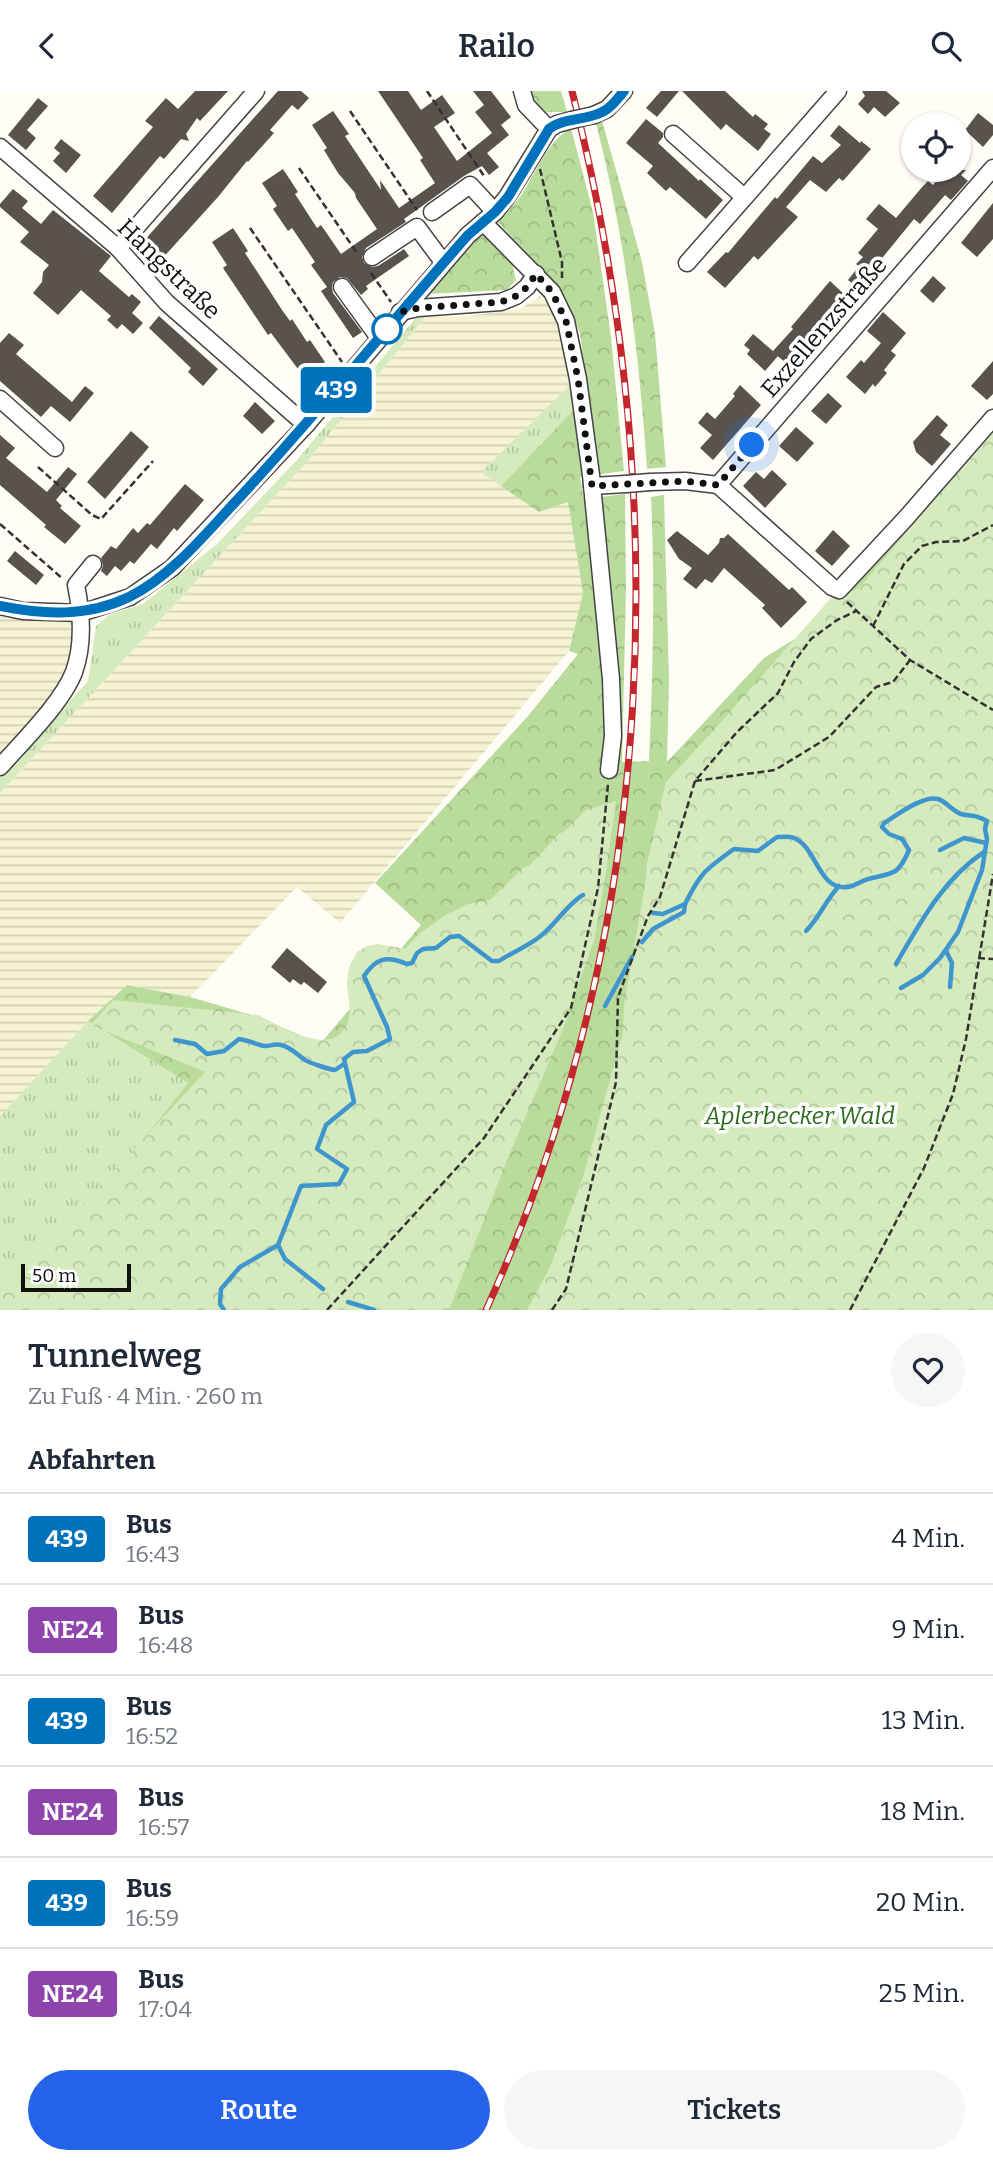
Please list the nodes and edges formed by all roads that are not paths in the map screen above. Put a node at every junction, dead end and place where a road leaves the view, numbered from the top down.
1 (256, 91) edge
2 (522, 91) edge
3 (624, 91) edge
4 (838, 91) edge
5 (549, 129) junction
6 (673, 134) dead end
7 (0, 147) edge
8 (993, 167) edge
9 (744, 197) junction
10 (425, 211) road end
11 (489, 217) junction
12 (118, 248) junction
13 (365, 258) road end
14 (443, 262) junction
15 (687, 263) dead end
16 (536, 274) junction
17 (342, 287) dead end
18 (400, 312) junction
19 (379, 338) junction
20 (0, 399) edge
21 (993, 418) edge
22 (306, 425) junction
23 (55, 448) dead end
24 (718, 485) junction
25 (592, 486) junction
26 (93, 564) dead end
27 (0, 606) edge
28 (82, 613) junction
29 (0, 767) edge
30 (609, 770) road end

1 - 12 street
2 - 5 street
3 - 5 street, bridge
4 - 9 street
5 - 11 street
6 - 9 street
7 - 12 street, Hangstraße
8 - 24 street, Exzellenzstraße
9 - 15 street
10 - 11 street
11 - 14 street
11 - 16 street
12 - 22 street, Hangstraße
13 - 14 street
14 - 18 street
16 - 18 street
16 - 25 street
17 - 19 street
18 - 19 street
19 - 22 street
20 - 23 street
21 - 24 street
22 - 28 street
24 - 25 street, bridge
25 - 30 street
26 - 28 street
27 - 28 street
28 - 29 street

